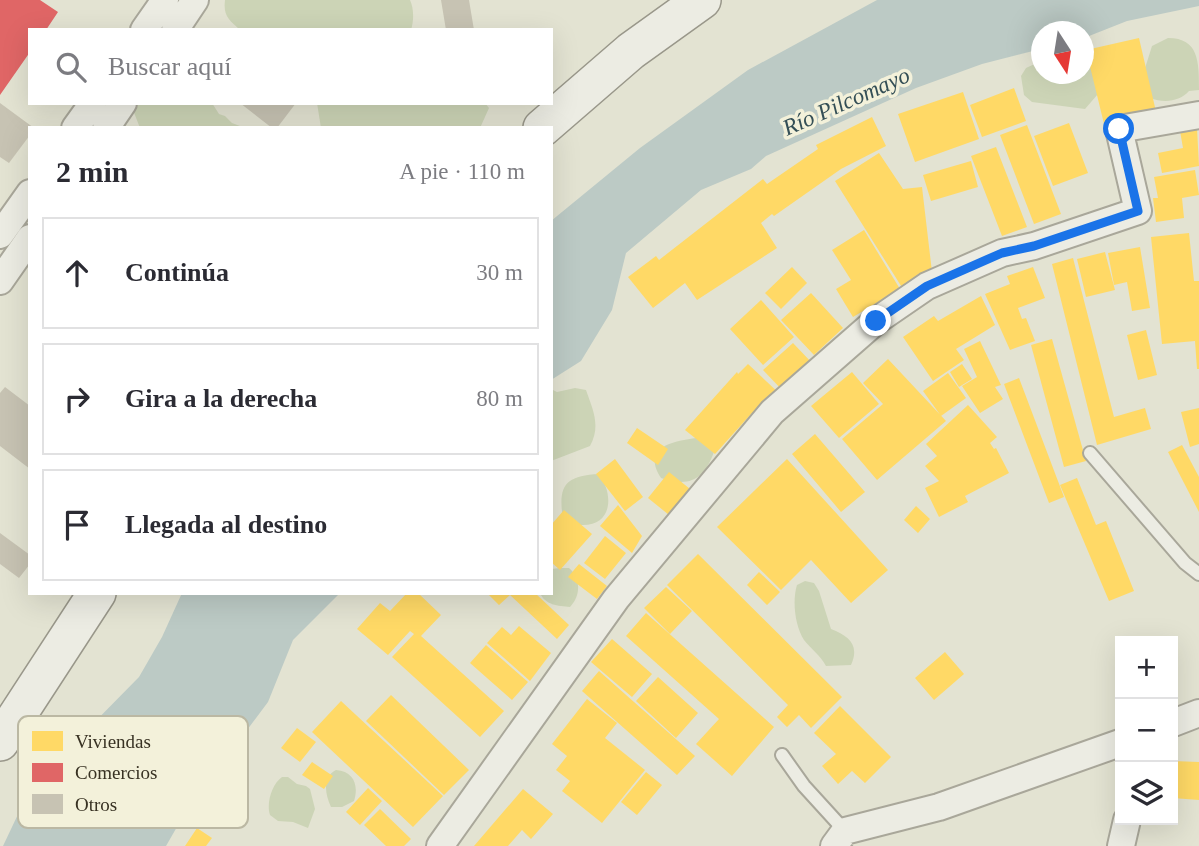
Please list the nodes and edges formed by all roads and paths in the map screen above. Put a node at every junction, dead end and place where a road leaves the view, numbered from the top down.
1 (165, 0) edge
2 (195, 0) edge
3 (702, 0) edge
4 (145, 28) edge
5 (176, 28) edge
6 (120, 105) edge
7 (1199, 115) edge
8 (93, 120) edge
9 (544, 126) edge
10 (28, 196) edge
11 (0, 235) edge
12 (28, 241) edge
13 (0, 281) edge
14 (1090, 453) dead end
15 (1199, 574) edge
16 (96, 595) edge
17 (1199, 713) edge
18 (1178, 721) edge
19 (0, 742) edge
20 (1115, 745) edge
21 (782, 755) dead end
22 (1126, 825) edge
23 (839, 838) edge
24 (440, 846) edge
25 (1121, 846) edge

1 - 4 street
2 - 5 street
3 - 9 street
6 - 8 street
7 - 24 street
10 - 11 street
12 - 13 street
14 - 15 lane
16 - 19 street
17 - 18 street
20 - 23 street
21 - 23 lane
22 - 25 street

